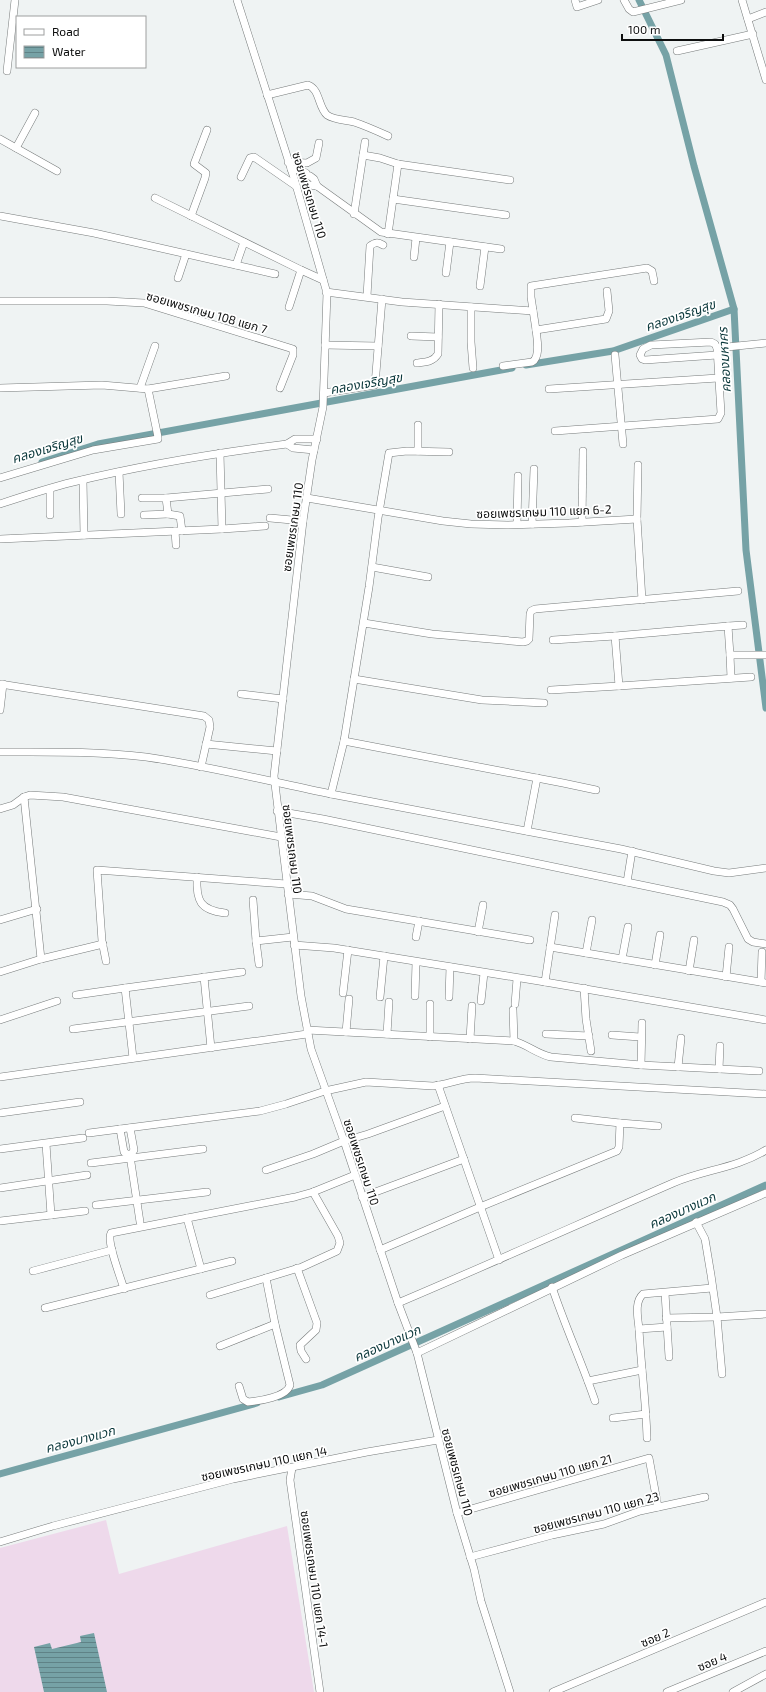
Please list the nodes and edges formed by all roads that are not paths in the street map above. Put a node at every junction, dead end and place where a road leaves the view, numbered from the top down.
1 (15, 0) edge
2 (237, 0) edge
3 (575, 0) edge
4 (598, 0) edge
5 (624, 0) edge
6 (681, 0) edge
7 (742, 0) edge
8 (766, 12) edge
9 (748, 20) junction
10 (753, 34) junction
11 (677, 50) dead end
12 (7, 71) dead end
13 (766, 80) edge
14 (267, 95) junction
15 (35, 113) dead end
16 (207, 130) dead end
17 (388, 136) dead end
18 (0, 139) edge
19 (365, 142) dead end
20 (319, 143) dead end
21 (16, 148) junction
22 (363, 155) junction
23 (398, 164) junction
24 (290, 168) junction
25 (57, 171) dead end
26 (241, 177) dead end
27 (510, 180) dead end
28 (296, 186) junction
29 (317, 186) junction
30 (155, 198) dead end
31 (393, 199) junction
32 (354, 214) junction
33 (0, 216) edge
34 (191, 216) junction
35 (506, 216) dead end
36 (388, 234) junction
37 (416, 238) junction
38 (244, 242) junction
39 (450, 242) junction
40 (383, 245) dead end
41 (485, 247) junction
42 (501, 249) dead end
43 (186, 254) junction
44 (414, 257) dead end
45 (236, 266) junction
46 (301, 270) junction
47 (275, 274) dead end
48 (446, 274) dead end
49 (178, 278) dead end
50 (324, 280) junction
51 (654, 281) dead end
52 (480, 286) dead end
53 (607, 291) dead end
54 (326, 292) junction
55 (367, 296) junction
56 (382, 299) junction
57 (0, 301) edge
58 (439, 304) junction
59 (289, 307) dead end
60 (471, 307) junction
61 (533, 311) junction
62 (536, 330) junction
63 (411, 336) dead end
64 (438, 336) junction
65 (766, 343) edge
66 (325, 345) junction
67 (155, 346) dead end
68 (378, 346) junction
69 (719, 351) junction
70 (615, 355) dead end
71 (417, 363) dead end
72 (503, 366) dead end
73 (473, 368) dead end
74 (226, 376) dead end
75 (718, 378) junction
76 (618, 384) junction
77 (0, 388) edge
78 (144, 388) junction
79 (280, 388) dead end
80 (549, 390) dead end
81 (324, 396) junction
82 (418, 425) dead end
83 (621, 426) junction
84 (555, 431) dead end
85 (317, 439) junction
86 (287, 444) junction
87 (623, 444) dead end
88 (314, 450) junction
89 (418, 451) junction
90 (583, 451) dead end
91 (449, 452) dead end
92 (220, 453) junction
93 (638, 465) dead end
94 (534, 469) dead end
95 (119, 472) junction
96 (518, 476) dead end
97 (0, 478) edge
98 (83, 480) junction
99 (268, 488) dead end
100 (50, 489) junction
101 (222, 493) junction
102 (142, 498) dead end
103 (166, 498) junction
104 (307, 498) junction
105 (0, 504) edge
106 (379, 511) junction
107 (121, 514) dead end
108 (168, 514) junction
109 (50, 515) dead end
110 (144, 515) dead end
111 (270, 518) dead end
112 (637, 519) junction
113 (303, 521) junction
114 (582, 522) junction
115 (517, 524) junction
116 (532, 524) junction
117 (265, 526) dead end
118 (222, 529) junction
119 (179, 531) junction
120 (84, 535) junction
121 (0, 539) edge
122 (176, 545) dead end
123 (372, 567) junction
124 (428, 578) dead end
125 (738, 591) dead end
126 (642, 600) junction
127 (364, 623) junction
128 (743, 625) dead end
129 (728, 626) junction
130 (615, 636) junction
131 (553, 640) dead end
132 (730, 654) junction
133 (766, 655) edge
134 (751, 677) dead end
135 (730, 678) junction
136 (354, 679) junction
137 (2, 684) edge
138 (619, 686) junction
139 (551, 690) dead end
140 (240, 694) dead end
141 (283, 699) junction
142 (544, 704) dead end
143 (0, 710) edge
144 (344, 741) junction
145 (206, 744) junction
146 (277, 751) junction
147 (0, 752) edge
148 (201, 767) junction
149 (537, 778) junction
150 (274, 782) junction
151 (596, 790) dead end
152 (330, 794) junction
153 (24, 797) junction
154 (0, 809) edge
155 (277, 811) junction
156 (527, 831) junction
157 (281, 837) junction
158 (632, 852) junction
159 (766, 868) edge
160 (197, 877) junction
161 (627, 882) junction
162 (286, 884) junction
163 (288, 894) junction
164 (253, 900) dead end
165 (483, 905) dead end
166 (37, 909) junction
167 (225, 913) dead end
168 (555, 916) dead end
169 (0, 920) edge
170 (592, 920) dead end
171 (419, 921) junction
172 (628, 927) dead end
173 (478, 932) junction
174 (660, 935) dead end
175 (293, 937) junction
176 (416, 937) dead end
177 (530, 940) dead end
178 (694, 940) dead end
179 (256, 941) junction
180 (102, 944) junction
181 (766, 944) edge
182 (294, 945) junction
183 (550, 947) junction
184 (729, 947) dead end
185 (348, 950) junction
186 (762, 952) dead end
187 (586, 953) junction
188 (384, 956) junction
189 (41, 959) junction
190 (622, 959) junction
191 (106, 961) dead end
192 (416, 962) junction
193 (259, 964) dead end
194 (655, 965) junction
195 (450, 967) junction
196 (689, 971) junction
197 (0, 972) edge
198 (242, 972) dead end
199 (484, 973) junction
200 (204, 977) junction
201 (726, 977) junction
202 (517, 979) junction
203 (545, 982) junction
204 (764, 982) edge
205 (125, 988) junction
206 (584, 988) junction
207 (343, 993) dead end
208 (76, 995) dead end
209 (415, 996) dead end
210 (380, 997) dead end
211 (449, 997) dead end
212 (349, 999) dead end
213 (57, 1001) dead end
214 (482, 1001) dead end
215 (389, 1002) dead end
216 (430, 1004) dead end
217 (249, 1006) dead end
218 (472, 1006) dead end
219 (207, 1011) junction
220 (0, 1020) edge
221 (766, 1020) edge
222 (129, 1021) junction
223 (642, 1023) dead end
224 (73, 1029) dead end
225 (307, 1032) junction
226 (346, 1032) junction
227 (387, 1034) junction
228 (546, 1034) dead end
229 (612, 1035) dead end
230 (589, 1036) junction
231 (430, 1037) junction
232 (640, 1038) junction
233 (681, 1038) dead end
234 (470, 1039) junction
235 (514, 1041) junction
236 (720, 1046) dead end
237 (211, 1048) junction
238 (591, 1051) dead end
239 (133, 1058) junction
240 (641, 1066) junction
241 (678, 1067) junction
242 (719, 1069) junction
243 (760, 1071) dead end
244 (0, 1077) edge
245 (438, 1085) junction
246 (325, 1091) junction
247 (766, 1094) edge
248 (80, 1102) dead end
249 (445, 1106) junction
250 (0, 1113) edge
251 (575, 1118) dead end
252 (620, 1123) junction
253 (658, 1126) dead end
254 (130, 1128) junction
255 (120, 1129) junction
256 (344, 1140) junction
257 (46, 1144) junction
258 (0, 1149) edge
259 (203, 1149) dead end
260 (766, 1150) edge
261 (130, 1157) junction
262 (464, 1159) junction
263 (91, 1164) dead end
264 (266, 1170) dead end
265 (87, 1175) dead end
266 (355, 1175) junction
267 (49, 1180) junction
268 (0, 1188) edge
269 (207, 1192) dead end
270 (313, 1192) junction
271 (766, 1193) edge
272 (362, 1197) junction
273 (137, 1200) junction
274 (96, 1206) dead end
275 (480, 1207) junction
276 (86, 1211) dead end
277 (51, 1215) junction
278 (187, 1218) junction
279 (0, 1221) edge
280 (140, 1222) dead end
281 (696, 1222) junction
282 (112, 1250) junction
283 (380, 1250) junction
284 (499, 1260) junction
285 (232, 1261) dead end
286 (297, 1268) junction
287 (201, 1269) junction
288 (33, 1271) dead end
289 (266, 1278) junction
290 (552, 1287) junction
291 (712, 1288) junction
292 (124, 1289) junction
293 (665, 1293) junction
294 (210, 1295) dead end
295 (398, 1303) junction
296 (44, 1308) dead end
297 (766, 1314) edge
298 (717, 1317) junction
299 (666, 1318) junction
300 (275, 1324) junction
301 (667, 1327) junction
302 (639, 1329) junction
303 (220, 1346) dead end
304 (416, 1351) junction
305 (669, 1357) dead end
306 (306, 1359) dead end
307 (642, 1370) junction
308 (722, 1374) dead end
309 (588, 1381) junction
310 (239, 1386) dead end
311 (595, 1401) dead end
312 (646, 1414) junction
313 (612, 1418) dead end
314 (647, 1438) dead end
315 (438, 1440) junction
316 (292, 1468) junction
317 (705, 1497) dead end
318 (658, 1507) junction
319 (457, 1513) junction
320 (0, 1542) edge
321 (470, 1557) junction
322 (766, 1602) edge
323 (766, 1650) edge
324 (766, 1674) edge
325 (509, 1689) edge
326 (320, 1692) edge
327 (553, 1692) edge
328 (667, 1692) edge
329 (733, 1692) edge

1 - 12 street
2 - 14 street, ซอยเพชรเกษม 110
3 - 4 street
5 - 6 street
7 - 9 street
8 - 9 street
9 - 10 street
10 - 11 street
10 - 13 street
14 - 17 street
14 - 24 street, ซอยเพชรเกษม 110
15 - 21 street
16 - 34 street
18 - 21 street
19 - 22 street
20 - 24 street
21 - 25 street
22 - 23 street
22 - 32 street
23 - 27 street
23 - 31 street
24 - 28 street, ซอยเพชรเกษม 110
24 - 29 street
24 - 29 street
26 - 28 street
28 - 50 street, ซอยเพชรเกษม 110
29 - 32 street
30 - 34 street
31 - 35 street
31 - 36 street
32 - 36 street
33 - 43 street
34 - 38 street
36 - 37 street
37 - 39 street
37 - 44 street
38 - 45 street
38 - 46 street
39 - 41 street
39 - 48 street
40 - 55 street
41 - 42 street
41 - 52 street
43 - 45 street
43 - 49 street
45 - 47 street
46 - 50 street
46 - 59 street
50 - 54 street, ซอยเพชรเกษม 110
51 - 61 street
53 - 62 street
54 - 55 street
54 - 66 street, ซอยเพชรเกษม 110
55 - 56 street
56 - 58 street
56 - 68 street
57 - 79 street, ซอยเพชรเกษม 108 แยก 7
58 - 60 street
58 - 64 street
60 - 61 street
60 - 73 street
61 - 62 street
62 - 72 street
63 - 64 street
64 - 71 street
65 - 69 street
66 - 68 street
66 - 81 street, ซอยเพชรเกษม 110
67 - 78 street
68 - 81 street
69 - 69 street
69 - 75 street
70 - 76 street
74 - 78 street
75 - 76 street
75 - 83 street
76 - 80 street
76 - 83 street
77 - 78 street
78 - 97 street
81 - 85 street, ซอยเพชรเกษม 110
82 - 89 street
83 - 84 street
83 - 87 street
85 - 86 street
85 - 88 street, ซอยเพชรเกษม 110
86 - 88 street
86 - 92 street
88 - 104 street, ซอยเพชรเกษม 110
89 - 91 street
89 - 106 street
90 - 114 street
92 - 95 street
92 - 101 street
93 - 112 street
94 - 116 street
95 - 98 street
95 - 107 street
96 - 115 street
98 - 100 street
98 - 120 street
99 - 101 street
100 - 105 street
100 - 109 street
101 - 103 street
101 - 118 street
102 - 103 street
103 - 108 street
104 - 106 street, ซอยเพชรเกษม 110 แยก 6-2
104 - 113 street, ซอยเพชรเกษม 110
106 - 115 street, ซอยเพชรเกษม 110 แยก 6-2
106 - 123 street
108 - 110 street
108 - 119 street
111 - 113 street
112 - 114 street, ซอยเพชรเกษม 110 แยก 6-2
112 - 126 street
113 - 141 street, ซอยเพชรเกษม 110
114 - 116 street, ซอยเพชรเกษม 110 แยก 6-2
115 - 116 street, ซอยเพชรเกษม 110 แยก 6-2
117 - 118 street
118 - 119 street
119 - 120 street
119 - 122 street
120 - 121 street
123 - 124 street
123 - 127 street
125 - 126 street
126 - 127 street
127 - 136 street
128 - 129 street
129 - 130 street
129 - 132 street
130 - 131 street
130 - 138 street
132 - 133 street
132 - 135 street
134 - 135 street
135 - 138 street
136 - 142 street
136 - 144 street
137 - 143 street
137 - 145 street
138 - 139 street
140 - 141 street
141 - 146 street, ซอยเพชรเกษม 110
144 - 149 street
144 - 152 street
145 - 146 street
145 - 148 street
146 - 150 street, ซอยเพชรเกษม 110
147 - 148 street
148 - 150 street
149 - 151 street
149 - 156 street
150 - 152 street
150 - 155 street, ซอยเพชรเกษม 110
152 - 156 street
153 - 154 street
153 - 157 street
153 - 166 street
155 - 157 street, ซอยเพชรเกษม 110
155 - 161 street
156 - 158 street
157 - 162 street, ซอยเพชรเกษม 110
158 - 159 street
158 - 161 street
160 - 162 street
160 - 167 street
160 - 180 street
161 - 181 street
162 - 163 street, ซอยเพชรเกษม 110
163 - 171 street
163 - 175 street, ซอยเพชรเกษม 110
164 - 179 street
165 - 173 street
166 - 169 street
166 - 189 street
168 - 183 street
170 - 187 street
171 - 173 street
171 - 176 street
172 - 190 street
173 - 177 street
174 - 194 street
175 - 179 street
175 - 182 street, ซอยเพชรเกษม 110
178 - 196 street
179 - 193 street
180 - 189 street
180 - 191 street
182 - 185 street
182 - 225 street, ซอยเพชรเกษม 110
183 - 187 street
183 - 203 street
184 - 201 street
185 - 188 street
185 - 207 street
186 - 204 street
187 - 190 street
188 - 192 street
188 - 210 street
189 - 197 street
190 - 194 street
192 - 195 street
192 - 209 street
194 - 196 street
195 - 199 street
195 - 211 street
196 - 201 street
198 - 200 street
199 - 202 street
199 - 214 street
200 - 205 street
200 - 219 street
201 - 204 street
202 - 203 street
202 - 235 street
203 - 206 street
205 - 208 street
205 - 222 street
206 - 221 street
206 - 230 street
212 - 226 street
213 - 220 street
215 - 227 street
216 - 231 street
217 - 219 street
218 - 234 street
219 - 222 street
219 - 237 street
222 - 224 street
222 - 239 street
223 - 232 street
225 - 226 street
225 - 237 street
225 - 246 street, ซอยเพชรเกษม 110
226 - 227 street
227 - 231 street
228 - 230 street
229 - 232 street
230 - 238 street
231 - 234 street
232 - 240 street
233 - 241 street
234 - 235 street
235 - 240 street
236 - 242 street
237 - 239 street
239 - 244 street
240 - 241 street
241 - 242 street
242 - 243 street
245 - 246 street
245 - 247 street
245 - 249 street
246 - 254 street
246 - 256 street, ซอยเพชรเกษม 110
248 - 250 street
249 - 256 street
249 - 262 street
251 - 252 street
252 - 253 street
252 - 275 street
254 - 255 street
254 - 261 street
255 - 257 street
255 - 261 street
256 - 264 street
256 - 266 street, ซอยเพชรเกษม 110
257 - 258 street
257 - 267 street
259 - 261 street
260 - 284 street
261 - 263 street
261 - 273 street
262 - 272 street
262 - 275 street
265 - 267 street
266 - 270 street
266 - 272 street, ซอยเพชรเกษม 110
267 - 268 street
267 - 277 street
269 - 273 street
270 - 278 street
270 - 286 street
271 - 281 street
272 - 283 street, ซอยเพชรเกษม 110
273 - 274 street
273 - 280 street
275 - 283 street
275 - 284 street
276 - 277 street
277 - 279 street
278 - 282 street
278 - 287 street
281 - 290 street
281 - 291 street
282 - 288 street
282 - 292 street
283 - 295 street, ซอยเพชรเกษม 110
284 - 295 street
285 - 287 street
286 - 289 street
286 - 306 street
287 - 292 street
289 - 294 street
289 - 300 street
290 - 304 street
290 - 309 street
291 - 293 street
291 - 298 street
292 - 296 street
293 - 299 street
293 - 302 street
295 - 304 street, ซอยเพชรเกษม 110
297 - 298 street
298 - 299 street
298 - 308 street
299 - 301 street
300 - 303 street
300 - 310 street
301 - 302 street
301 - 305 street
302 - 307 street
304 - 315 street, ซอยเพชรเกษม 110
307 - 309 street
307 - 312 street
309 - 311 street
312 - 313 street
312 - 314 street
315 - 316 street, ซอยเพชรเกษม 110 แยก 14
315 - 319 street, ซอยเพชรเกษม 110
316 - 320 street, ซอยเพชรเกษม 110 แยก 14
316 - 326 street, ซอยเพชรเกษม 110 แยก 14-1
317 - 318 street, ซอยเพชรเกษม 110 แยก 23
318 - 319 street, ซอยเพชรเกษม 110 แยก 21
318 - 321 street, ซอยเพชรเกษม 110 แยก 23
319 - 321 street, ซอยเพชรเกษม 110
321 - 325 street, ซอยเพชรเกษม 110
322 - 327 street, ซอย 2
323 - 328 street, ซอย 4
324 - 329 street

